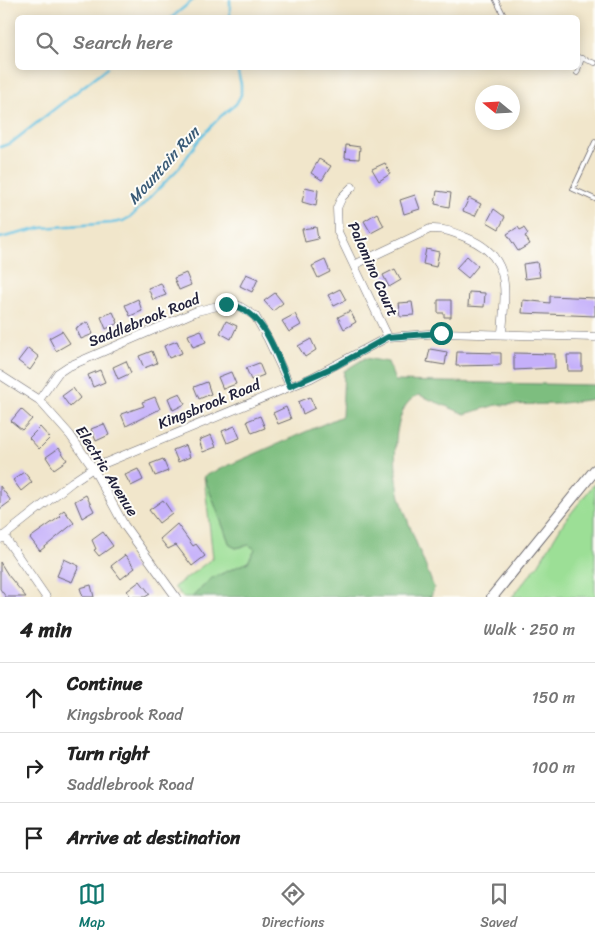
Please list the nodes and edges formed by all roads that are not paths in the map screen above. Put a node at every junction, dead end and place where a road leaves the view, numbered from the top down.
1 (496, 0) edge
2 (504, 15) edge
3 (580, 58) edge
4 (595, 63) edge
5 (595, 144) edge
6 (352, 187) dead end
7 (595, 199) edge
8 (354, 265) junction
9 (502, 333) junction
10 (388, 337) junction
11 (595, 337) edge
12 (0, 375) edge
13 (290, 386) junction
14 (39, 400) junction
15 (93, 468) junction
16 (595, 470) edge
17 (2, 538) edge
18 (46, 597) edge
19 (176, 597) edge
20 (492, 597) edge

1 - 2 lane
3 - 4 lane
5 - 7 lane
6 - 8 street, Palomino Court
8 - 9 street
8 - 10 street, Palomino Court
9 - 10 street, Kingsbrook Road
9 - 11 street, Kingsbrook Road
10 - 13 street, Kingsbrook Road
12 - 14 street, Electric Avenue
13 - 14 street, Saddlebrook Road
13 - 15 street, Kingsbrook Road
14 - 15 street, Electric Avenue
15 - 17 street, Kingsbrook Road
15 - 19 street, Electric Avenue
16 - 20 street
17 - 18 street

